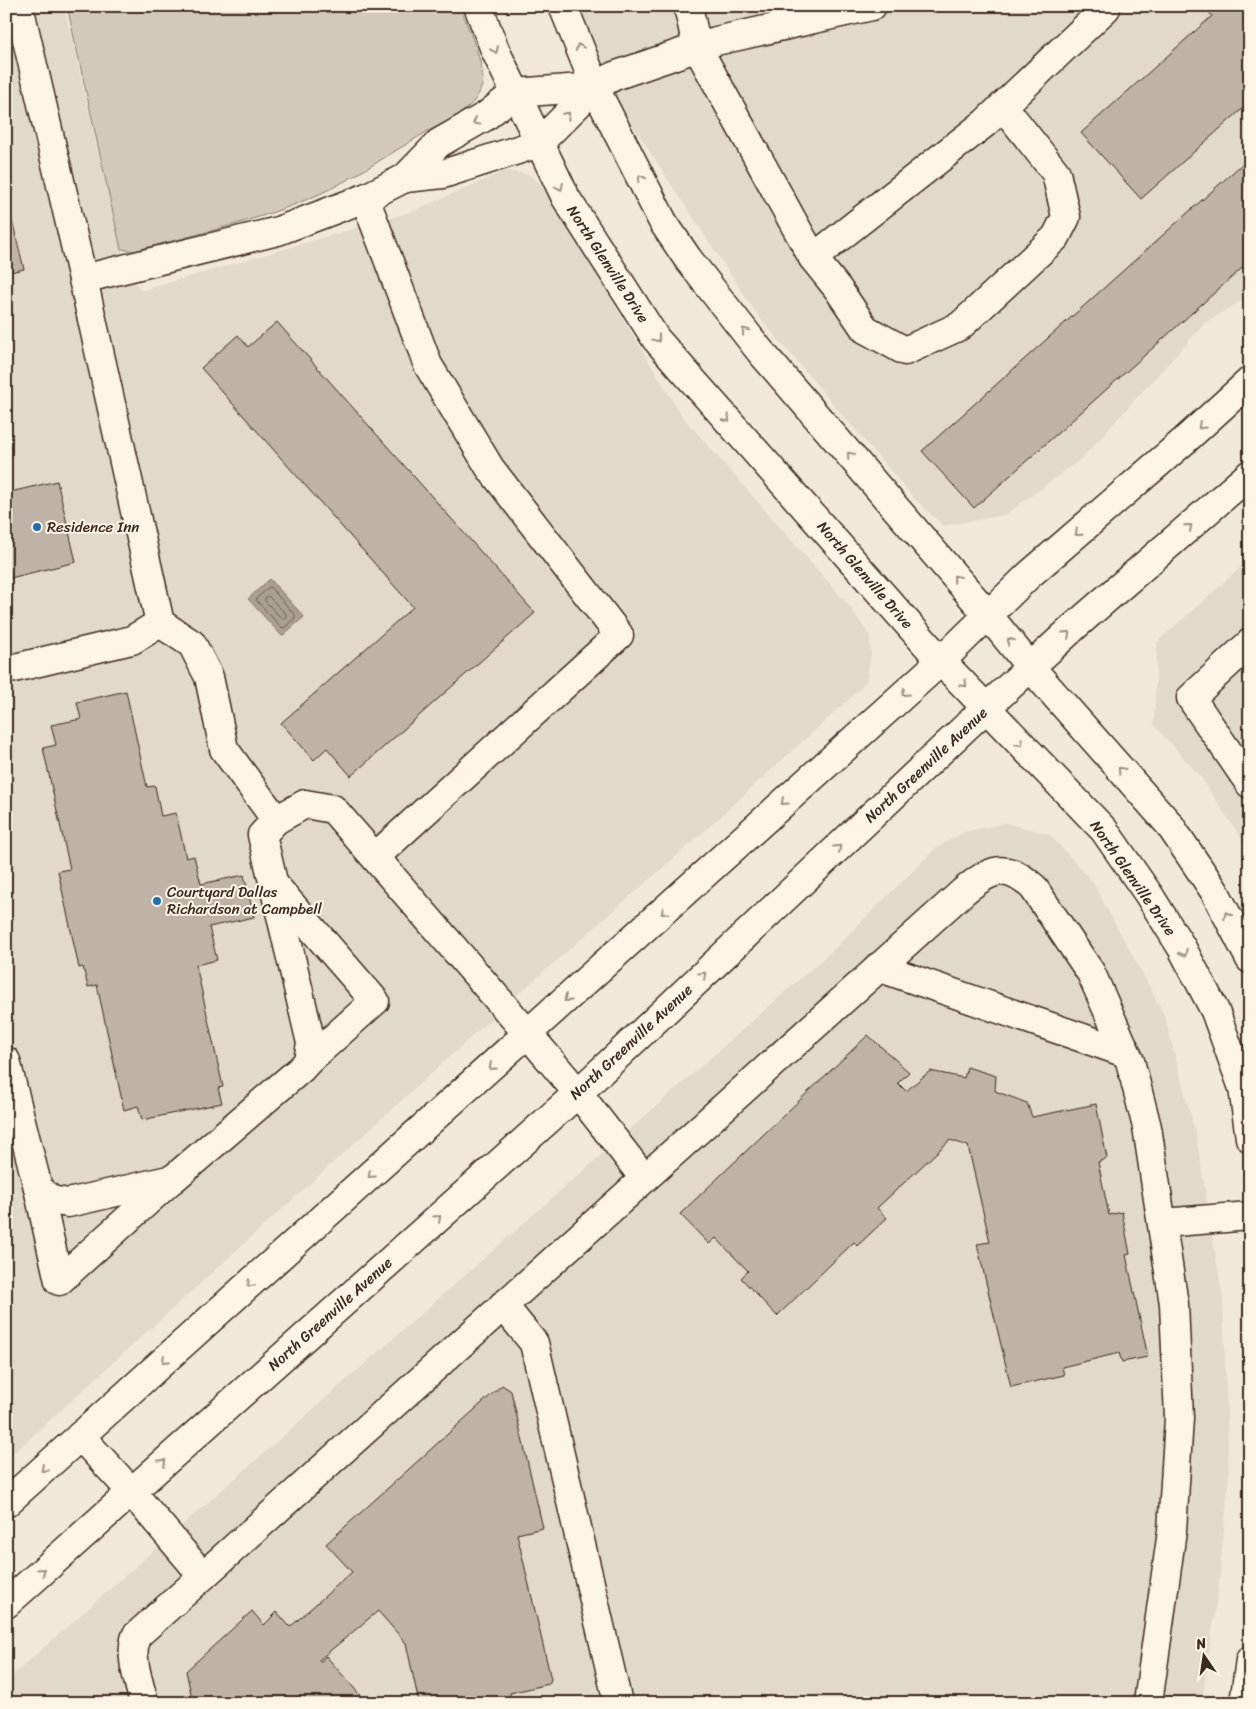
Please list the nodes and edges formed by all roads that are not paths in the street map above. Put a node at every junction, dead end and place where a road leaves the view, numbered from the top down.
1 (18, 6) edge
2 (478, 6) edge
3 (563, 6) edge
4 (688, 6) edge
5 (872, 6) edge
6 (1107, 7) edge
7 (778, 16) edge
8 (698, 47) junction
9 (595, 87) junction
10 (516, 93) junction
11 (1003, 106) junction
12 (539, 143) junction
13 (405, 178) junction
14 (365, 198) junction
15 (813, 258) junction
16 (83, 279) junction
17 (1250, 381) edge
18 (1250, 474) edge
19 (988, 615) junction
20 (160, 623) junction
21 (1250, 643) edge
22 (941, 661) junction
23 (1031, 668) junction
24 (6, 670) edge
25 (986, 708) junction
26 (1250, 784) edge
27 (276, 820) junction
28 (375, 857) junction
29 (274, 885) junction
30 (1250, 958) edge
31 (878, 967) junction
32 (528, 1034) junction
33 (1126, 1052) junction
34 (6, 1060) edge
35 (308, 1061) junction
36 (578, 1092) junction
37 (1250, 1138) edge
38 (644, 1178) junction
39 (173, 1179) junction
40 (38, 1188) junction
41 (1250, 1216) edge
42 (1162, 1223) junction
43 (504, 1305) junction
44 (80, 1436) junction
45 (131, 1491) junction
46 (6, 1503) edge
47 (203, 1576) junction
48 (6, 1604) edge
49 (1250, 1660) edge
50 (144, 1703) edge
51 (618, 1703) edge
52 (1148, 1703) edge
53 (1244, 1703) edge

1 - 16 main road
2 -> 10 main road, North Glenville Drive
9 -> 3 main road
4 - 8 main road
5 - 7 main road
6 - 11 main road
7 - 8 main road
8 - 9 main road
8 - 15 main road
9 - 10 main road
12 -> 9 main road
19 -> 9 main road
10 - 12 main road, North Glenville Drive
10 -> 13 main road
11 - 15 main road
11 - 15 main road
12 - 13 main road
12 -> 22 main road, North Glenville Drive
13 - 14 main road
14 - 16 main road
14 - 28 main road
16 - 20 main road
17 -> 19 main road
23 -> 18 main road, North Greenville Avenue
19 - 22 main road
23 -> 19 main road
20 - 24 main road
20 - 27 main road
21 - 26 main road
22 -> 25 main road, North Glenville Drive
22 -> 32 main road
23 - 25 main road, North Greenville Avenue
30 -> 23 main road
36 -> 25 main road, North Greenville Avenue
25 -> 37 main road, North Glenville Drive
27 - 28 main road
27 - 29 main road
28 - 32 main road
29 - 35 main road
29 - 35 main road
31 - 33 main road
31 - 33 main road
31 - 38 main road
32 - 36 main road
32 -> 44 main road
33 - 42 main road
34 - 40 main road
35 - 39 main road
36 - 38 main road
45 -> 36 main road, North Greenville Avenue
38 - 43 main road
39 - 40 main road
39 - 40 main road
41 - 42 main road
42 - 52 main road
43 - 47 main road
43 - 51 main road
44 - 45 main road
44 -> 46 main road
45 - 47 main road
48 -> 45 main road, North Greenville Avenue
47 - 50 main road
49 - 53 main road

